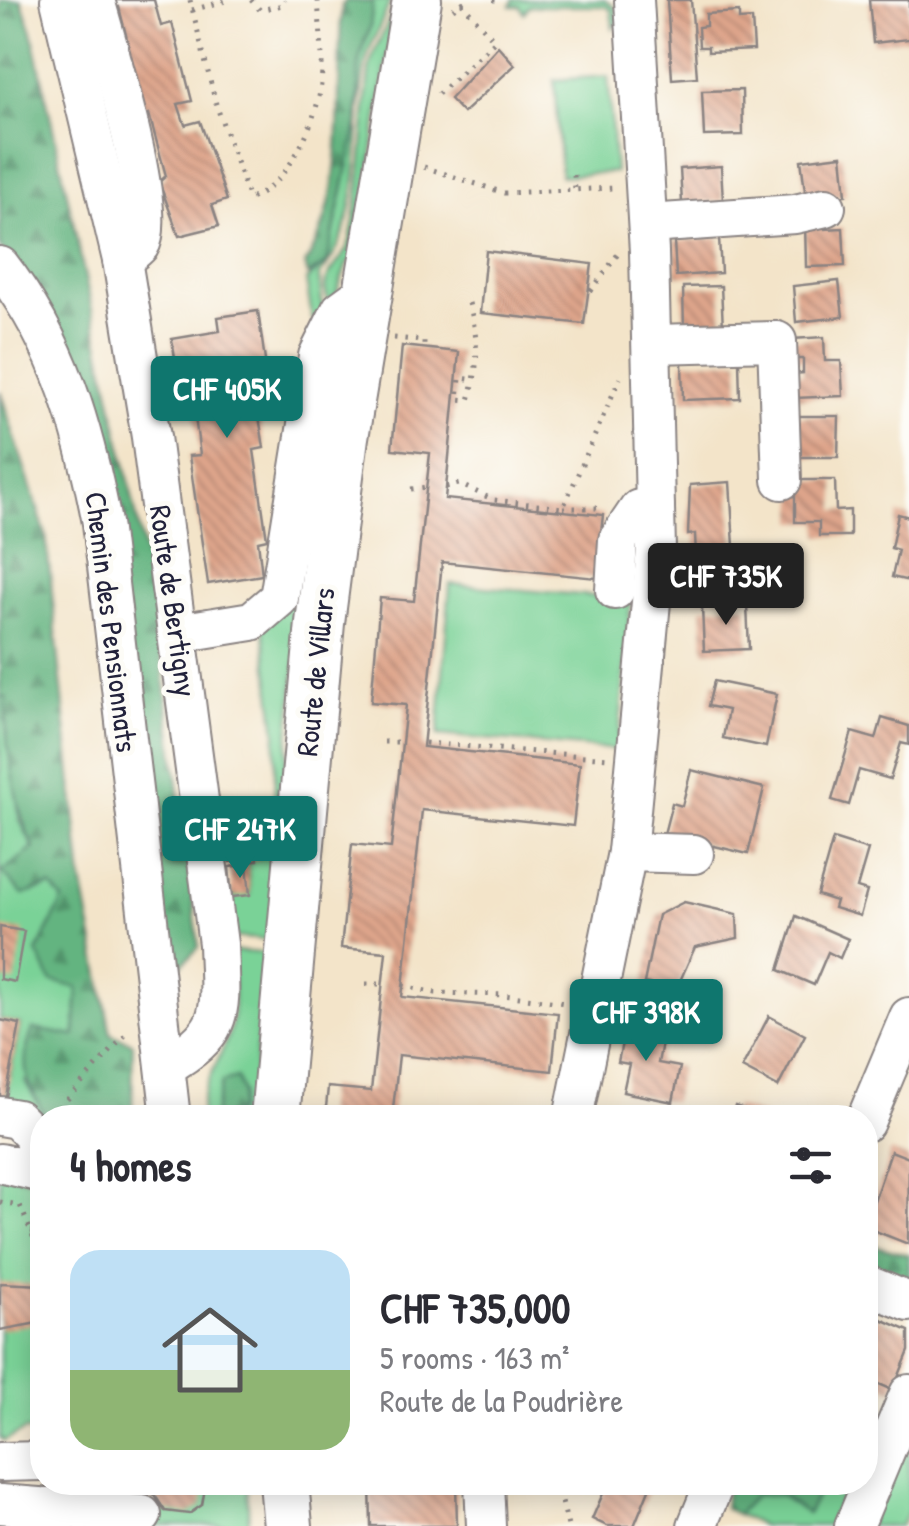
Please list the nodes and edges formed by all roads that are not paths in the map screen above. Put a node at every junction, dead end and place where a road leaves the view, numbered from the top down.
1 (60, 0) edge
2 (94, 0) edge
3 (634, 0) edge
4 (442, 5) edge
5 (647, 206) junction
6 (826, 208) dead end
7 (122, 260) junction
8 (0, 266) edge
9 (370, 289) junction
10 (653, 344) junction
11 (782, 480) dead end
12 (654, 507) junction
13 (615, 590) dead end
14 (178, 633) junction
15 (627, 852) junction
16 (694, 854) dead end
17 (909, 1017) edge
18 (166, 1066) junction
19 (170, 1105) edge
20 (276, 1105) edge
21 (576, 1105) edge
22 (872, 1105) edge
23 (0, 1116) edge
24 (30, 1132) edge
25 (0, 1163) edge
26 (30, 1170) edge
27 (878, 1289) edge
28 (909, 1302) edge
29 (909, 1394) edge
30 (30, 1461) edge
31 (0, 1462) edge
32 (878, 1468) edge
33 (285, 1495) edge
34 (485, 1495) edge
35 (710, 1495) edge
36 (867, 1495) edge
37 (81, 1496) edge
38 (0, 1504) edge
39 (142, 1515) dead end
40 (288, 1526) edge
41 (486, 1526) edge
42 (697, 1526) edge
43 (854, 1526) edge

1 - 7 street, Route de Bertigny
2 - 7 street
3 - 5 street
4 - 9 main road, Route de Villars
5 - 6 street
5 - 10 street
7 - 14 street, Route de Bertigny
8 - 18 street, Chemin des Pensionnats
9 - 14 street, Route de Villars
9 - 20 main road, Route de Villars
10 - 11 street
10 - 12 street
12 - 13 street
12 - 15 street
14 - 18 street, Route de Bertigny
15 - 16 street
15 - 21 street
17 - 22 street
18 - 19 street, Chemin des Pensionnats
23 - 24 street
25 - 26 street
27 - 28 street
29 - 32 street
30 - 31 street
33 - 40 main road
34 - 41 street
35 - 42 street
36 - 43 street
37 - 38 street
37 - 39 street

